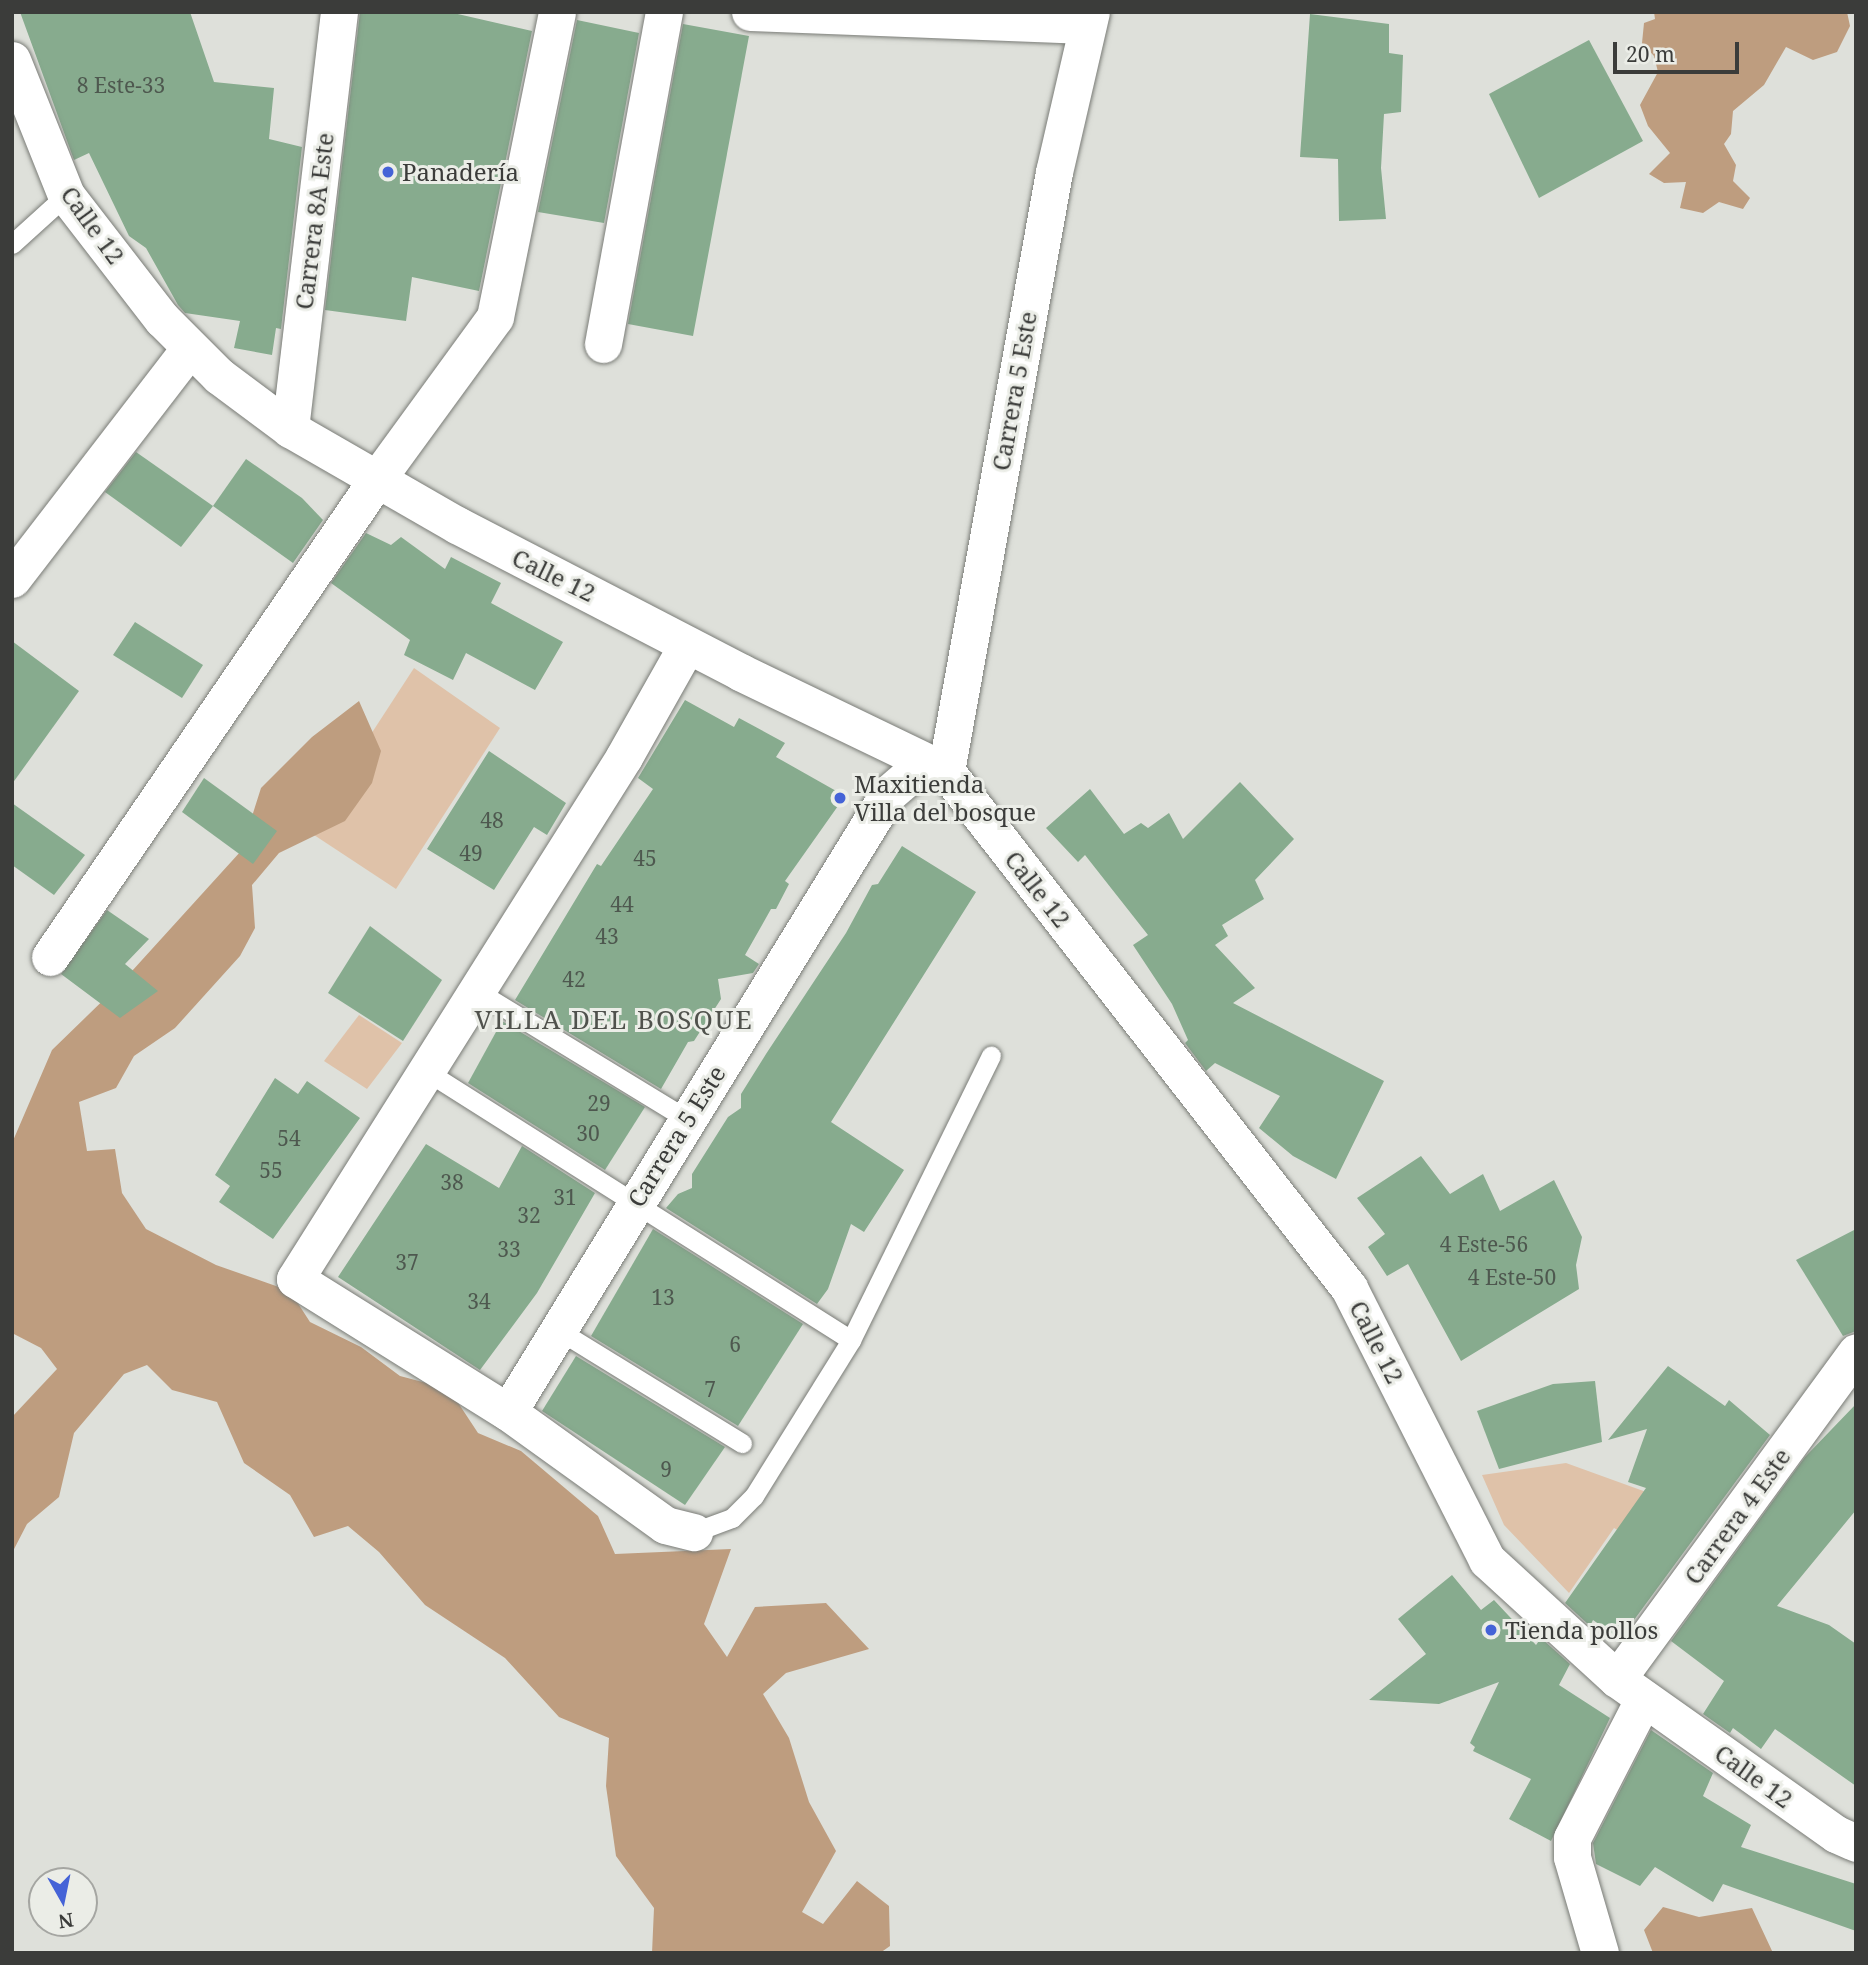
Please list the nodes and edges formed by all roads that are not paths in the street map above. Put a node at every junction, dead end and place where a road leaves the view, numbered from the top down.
1 (339, 12) edge
2 (557, 12) edge
3 (664, 12) edge
4 (750, 12) edge
5 (1089, 19) edge
6 (12, 60) edge
7 (66, 194) junction
8 (12, 244) edge
9 (603, 344) dead end
10 (189, 349) junction
11 (290, 429) junction
12 (377, 479) junction
13 (12, 579) edge
14 (687, 645) junction
15 (935, 767) junction
16 (50, 957) dead end
17 (477, 991) junction
18 (991, 1056) dead end
19 (426, 1071) junction
20 (687, 1119) junction
21 (635, 1202) junction
22 (558, 1330) junction
23 (851, 1340) junction
24 (1856, 1352) edge
25 (508, 1412) junction
26 (742, 1443) dead end
27 (694, 1532) joint
28 (1631, 1688) junction
29 (1856, 1843) edge
30 (1600, 1953) edge

1 - 11 street, Carrera 8A Este
2 - 12 street
3 - 9 street
4 - 5 street
5 - 15 street, Carrera 5 Este
6 - 7 street, Calle 12
7 - 8 lane
7 - 10 street, Calle 12
10 - 11 street, Calle 12
10 - 13 street
11 - 12 street, Calle 12
12 - 14 street, Calle 12
12 - 16 street
14 - 15 street, Calle 12
14 - 17 street
15 - 20 street, Carrera 5 Este
15 - 28 street, Calle 12
17 - 19 street
17 - 20 lane
18 - 23 lane
19 - 21 lane
19 - 25 street
20 - 21 street, Carrera 5 Este
21 - 22 street, Carrera 5 Este
21 - 23 lane
22 - 25 street, Carrera 5 Este
22 - 26 lane
23 - 27 lane
24 - 28 street, Carrera 4 Este
25 - 27 street
28 - 29 street, Calle 12
28 - 30 street, Carrera 4 Este

